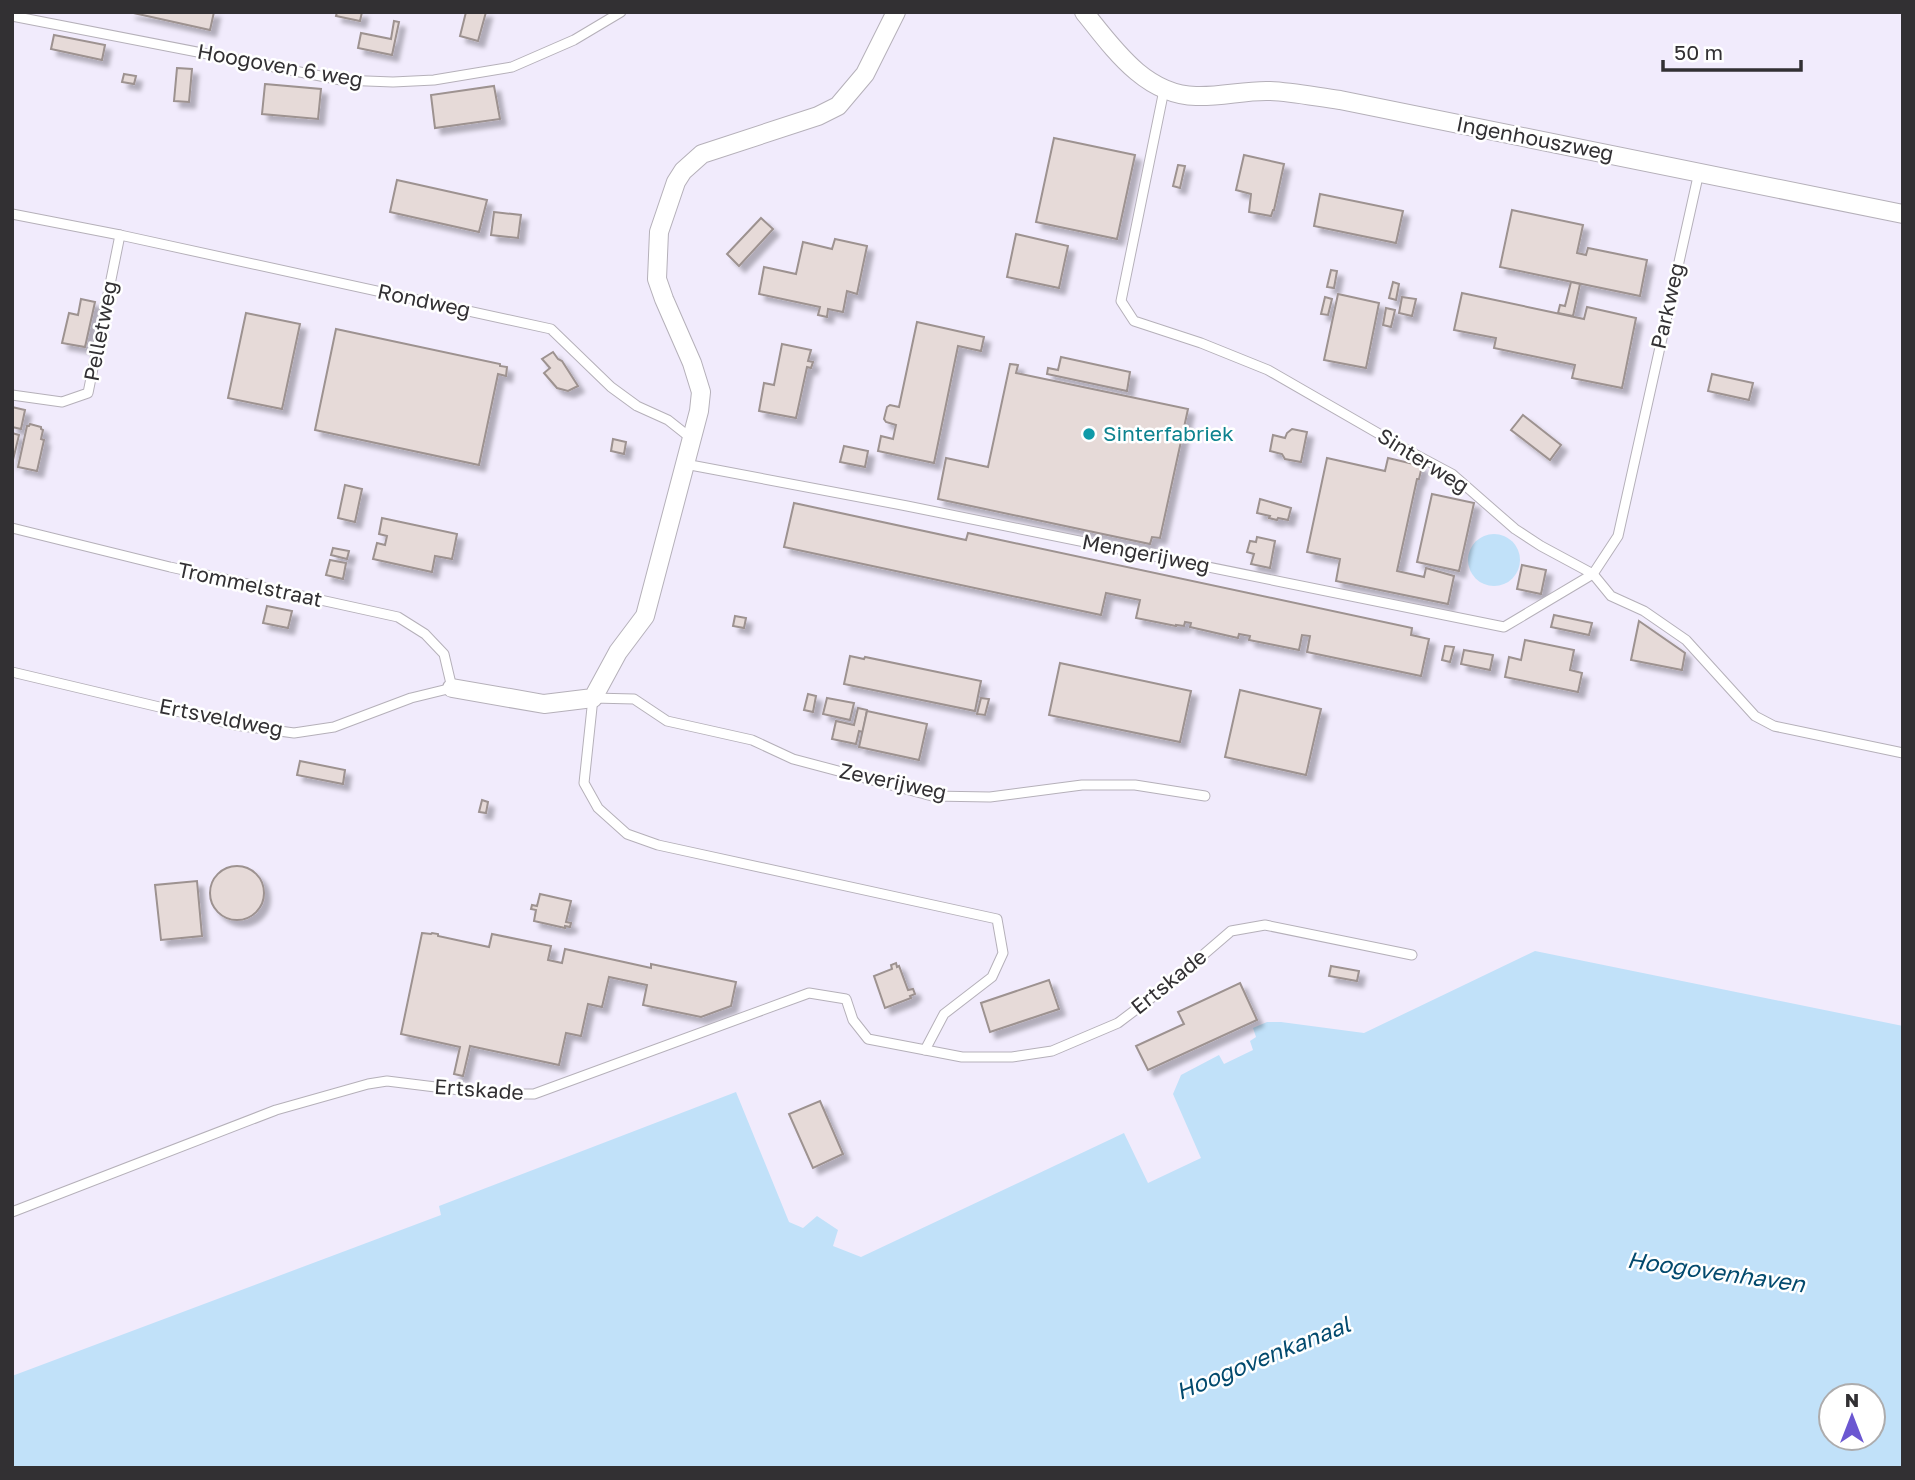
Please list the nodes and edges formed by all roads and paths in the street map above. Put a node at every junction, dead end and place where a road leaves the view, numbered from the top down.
1 (621, 12) edge
2 (896, 12) edge
3 (1084, 12) edge
4 (12, 16) edge
5 (1164, 90) junction
6 (1699, 172) junction
7 (12, 214) edge
8 (1903, 214) edge
9 (120, 235) junction
10 (12, 395) edge
11 (692, 439) junction
12 (685, 464) junction
13 (12, 527) edge
14 (1593, 573) junction
15 (12, 672) edge
16 (452, 688) junction
17 (593, 698) junction
18 (1903, 752) edge
19 (1205, 796) dead end
20 (1412, 955) dead end
21 (925, 1050) junction
22 (12, 1212) edge

1 - 4 lane, Hoogoven 6 weg
2 - 11 street
3 - 5 street, Ingenhouszweg
5 - 6 street, Ingenhouszweg
5 - 14 lane, Sinterweg
6 - 8 street, Ingenhouszweg
6 - 14 lane, Parkweg
7 - 9 lane, Rondweg
9 - 10 lane, Pelletweg
9 - 11 lane, Rondweg
11 - 12 street
12 - 14 lane, Mengerijweg
12 - 17 street
13 - 16 lane, Trommelstraat
14 - 18 lane
15 - 16 lane, Ertsveldweg
16 - 17 street, Ertsveldweg
17 - 19 lane, Zeverijweg
17 - 21 lane
20 - 21 lane, Ertskade
21 - 22 lane, Ertskade

